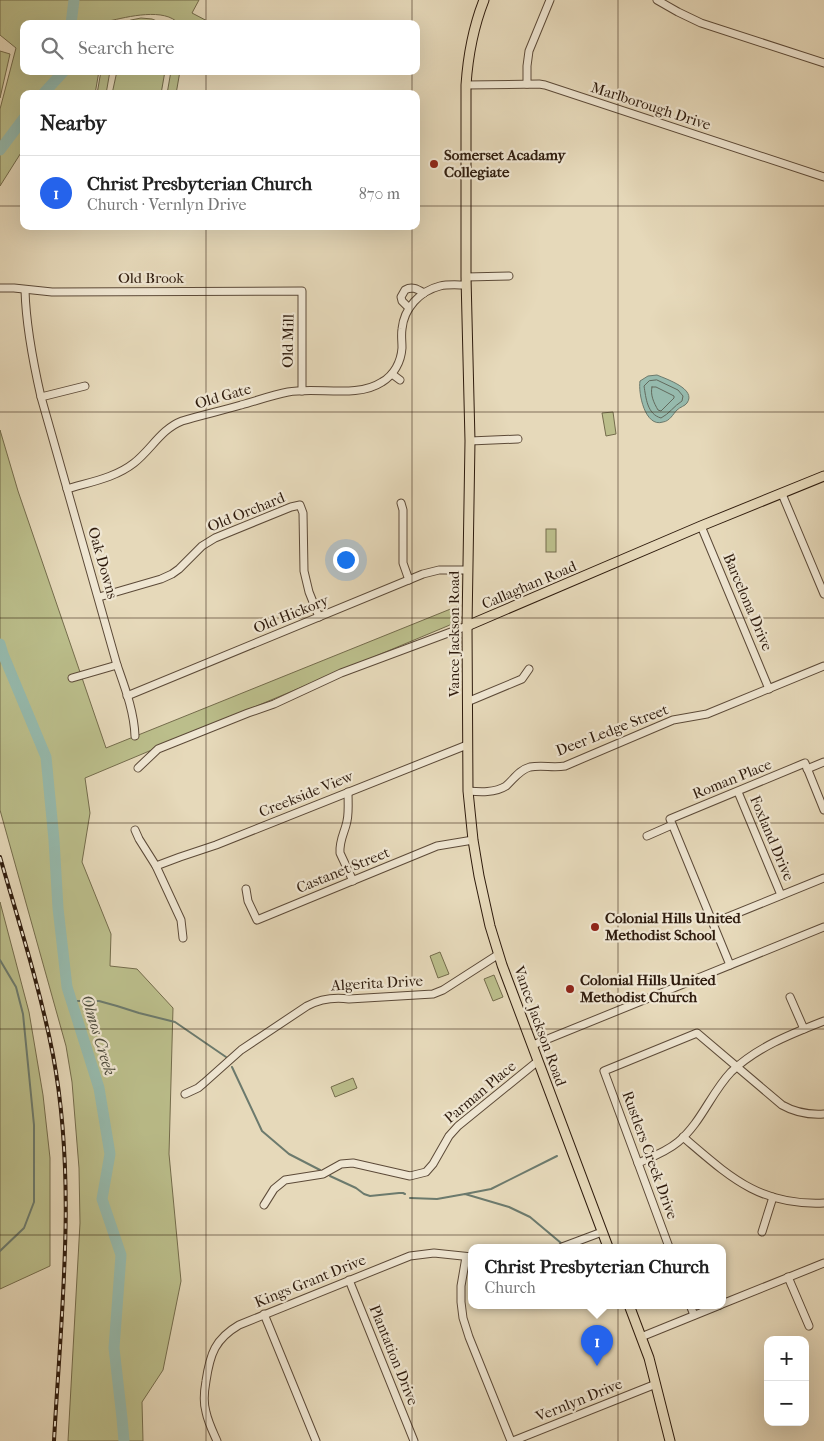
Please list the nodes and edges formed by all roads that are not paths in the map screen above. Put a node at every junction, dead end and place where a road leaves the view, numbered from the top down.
1 (484, 0) edge
2 (550, 0) edge
3 (658, 0) edge
4 (824, 63) edge
5 (527, 84) junction
6 (466, 85) junction
7 (824, 177) edge
8 (508, 276) dead end
9 (466, 281) junction
10 (0, 288) edge
11 (25, 290) junction
12 (302, 291) joint
13 (424, 293) junction
14 (409, 308) junction
15 (392, 374) junction
16 (400, 380) dead end
17 (85, 386) dead end
18 (302, 391) junction
19 (41, 398) junction
20 (518, 439) dead end
21 (470, 441) junction
22 (824, 476) edge
23 (67, 489) junction
24 (782, 494) junction
25 (401, 503) dead end
26 (702, 526) junction
27 (468, 570) junction
28 (409, 580) junction
29 (824, 594) edge
30 (98, 597) junction
31 (320, 617) junction
32 (467, 626) junction
33 (117, 665) junction
34 (824, 666) edge
35 (529, 669) dead end
36 (72, 678) dead end
37 (769, 689) junction
38 (128, 696) junction
39 (467, 702) junction
40 (135, 736) dead end
41 (467, 745) junction
42 (824, 762) edge
43 (806, 766) junction
44 (138, 768) dead end
45 (468, 791) junction
46 (348, 792) junction
47 (738, 792) junction
48 (824, 810) edge
49 (671, 822) junction
50 (135, 830) dead end
51 (647, 836) dead end
52 (473, 840) junction
53 (156, 866) junction
54 (824, 878) edge
55 (353, 881) junction
56 (246, 889) dead end
57 (781, 895) junction
58 (713, 923) junction
59 (824, 927) edge
60 (183, 938) dead end
61 (499, 954) junction
62 (730, 965) junction
63 (790, 997) dead end
64 (824, 1021) edge
65 (804, 1029) junction
66 (532, 1046) junction
67 (538, 1061) junction
68 (737, 1067) junction
69 (185, 1094) dead end
70 (824, 1114) edge
71 (683, 1138) junction
72 (638, 1163) junction
73 (772, 1197) junction
74 (824, 1203) edge
75 (264, 1205) dead end
76 (602, 1232) junction
77 (762, 1232) dead end
78 (570, 1244) edge
79 (607, 1244) edge
80 (668, 1244) edge
81 (468, 1257) edge
82 (468, 1261) edge
83 (824, 1263) edge
84 (788, 1277) junction
85 (349, 1280) junction
86 (726, 1302) edge
87 (630, 1309) edge
88 (692, 1309) edge
89 (709, 1309) edge
90 (264, 1314) junction
91 (694, 1315) junction
92 (809, 1326) dead end
93 (641, 1337) junction
94 (656, 1384) junction
95 (217, 1441) edge
96 (316, 1441) edge
97 (414, 1441) edge
98 (512, 1441) edge
99 (670, 1441) edge

1 - 6 main road, Vance Jackson Road
2 - 5 street
3 - 4 street
5 - 6 street, Marlborough Drive
5 - 7 street, Marlborough Drive
6 - 9 main road, Vance Jackson Road
8 - 9 street
9 - 13 street
9 - 21 main road, Vance Jackson Road
10 - 11 street, Old Brook
11 - 12 street, Old Brook
11 - 19 street, Oak Downs
12 - 18 street, Old Mill
13 - 14 street
13 - 14 street
14 - 15 street
15 - 16 street
15 - 18 street, Old Gate
17 - 19 street
18 - 23 street, Old Gate
19 - 23 street, Oak Downs
20 - 21 street
21 - 27 main road, Vance Jackson Road
22 - 24 main road, Callaghan Road
23 - 30 street, Oak Downs
24 - 26 main road, Callaghan Road
24 - 29 street
25 - 28 street
26 - 32 main road, Callaghan Road
26 - 37 street, Barcelona Drive
27 - 28 street, Old Hickory
27 - 32 main road, Vance Jackson Road
28 - 31 street, Old Hickory
30 - 31 street, Old Orchard
30 - 33 street, Oak Downs
31 - 38 street, Old Hickory
32 - 39 main road, Vance Jackson Road
32 - 44 street, Callaghan Road
33 - 36 street
33 - 38 street, Oak Downs
34 - 37 street, Deer Ledge Street
35 - 39 street
37 - 45 street, Deer Ledge Street
38 - 40 street, Oak Downs
39 - 41 main road, Vance Jackson Road
41 - 45 main road, Vance Jackson Road
41 - 46 street, Creekside View
42 - 43 street, Roman Place
43 - 47 street, Roman Place
43 - 48 street
45 - 52 main road, Vance Jackson Road
46 - 53 street, Creekside View
46 - 55 street
47 - 49 street, Roman Place
47 - 57 street, Foxland Drive
49 - 51 street, Roman Place
49 - 58 street
50 - 53 street
52 - 55 street, Castanet Street
52 - 61 main road, Vance Jackson Road
53 - 60 street
54 - 57 street
55 - 56 street, Castanet Street
57 - 58 street
58 - 62 street
59 - 62 street
61 - 66 main road, Vance Jackson Road
61 - 69 street, Algerita Drive
62 - 66 street
63 - 65 street
64 - 65 street
65 - 68 street
66 - 67 main road, Vance Jackson Road
67 - 75 street, Parman Place
67 - 76 main road, Vance Jackson Road
68 - 70 street
68 - 71 street
68 - 72 street, Rustlers Creek Drive
71 - 72 street
71 - 73 street
72 - 80 street, Rustlers Creek Drive
73 - 74 street
73 - 77 street
76 - 78 street
76 - 79 main road, Vance Jackson Road
81 - 85 street, Kings Grant Drive
82 - 98 street
83 - 84 street
84 - 86 street
84 - 92 street
85 - 90 street, Kings Grant Drive
85 - 97 street, Plantation Drive
87 - 93 main road
88 - 91 street
89 - 91 street
90 - 95 street, Kings Grant Drive
90 - 96 street
91 - 93 street
93 - 94 main road
94 - 98 street, Vernlyn Drive
94 - 99 main road

